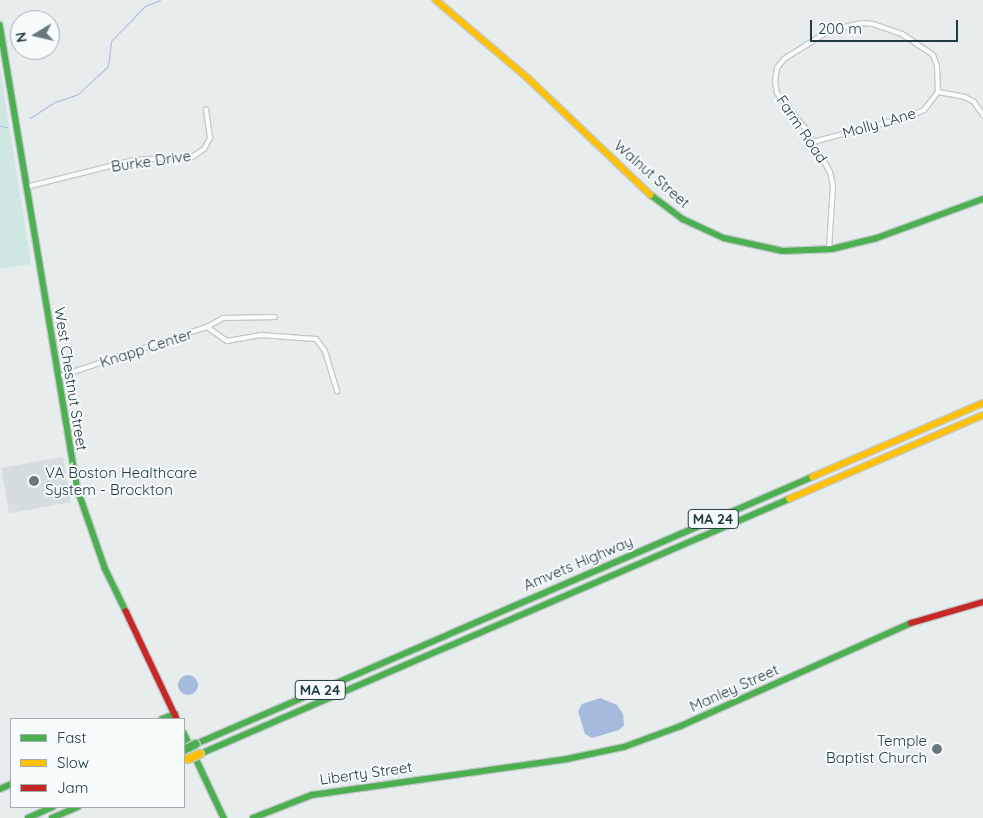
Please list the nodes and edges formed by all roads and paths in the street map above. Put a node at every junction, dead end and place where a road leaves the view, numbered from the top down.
1 (436, 0) edge
2 (0, 24) edge
3 (938, 92) junction
4 (206, 109) dead end
5 (983, 115) edge
6 (812, 142) junction
7 (26, 187) junction
8 (983, 198) edge
9 (829, 249) junction
10 (275, 317) dead end
11 (207, 327) junction
12 (57, 377) junction
13 (337, 391) dead end
14 (983, 403) edge
15 (983, 415) edge
16 (983, 602) edge
17 (176, 716) edge
18 (185, 735) edge
19 (185, 750) edge
20 (186, 760) edge
21 (487, 770) joint
22 (51, 808) edge
23 (76, 808) edge
24 (28, 818) edge
25 (52, 818) edge
26 (224, 818) edge
27 (253, 818) edge

1 - 9 main road, Walnut Street
2 - 7 main road, West Chestnut Street
3 - 5 street
3 - 6 street, Molly LAne
3 - 6 street, Farm Road
4 - 7 street, Burke Drive
6 - 9 street, Farm Road
7 - 12 main road, West Chestnut Street
8 - 9 main road, Walnut Street
10 - 11 street, Knapp Center
11 - 12 street, Knapp Center
11 - 13 street
12 - 17 main road, West Chestnut Street
14 - 19 main road, Amvets Highway / MA 24, bridge
15 - 20 main road, Amvets Highway / MA 24, bridge
16 - 21 main road, Manley Street
18 - 26 main road
21 - 27 main road, Liberty Street
22 - 24 main road
23 - 25 main road

